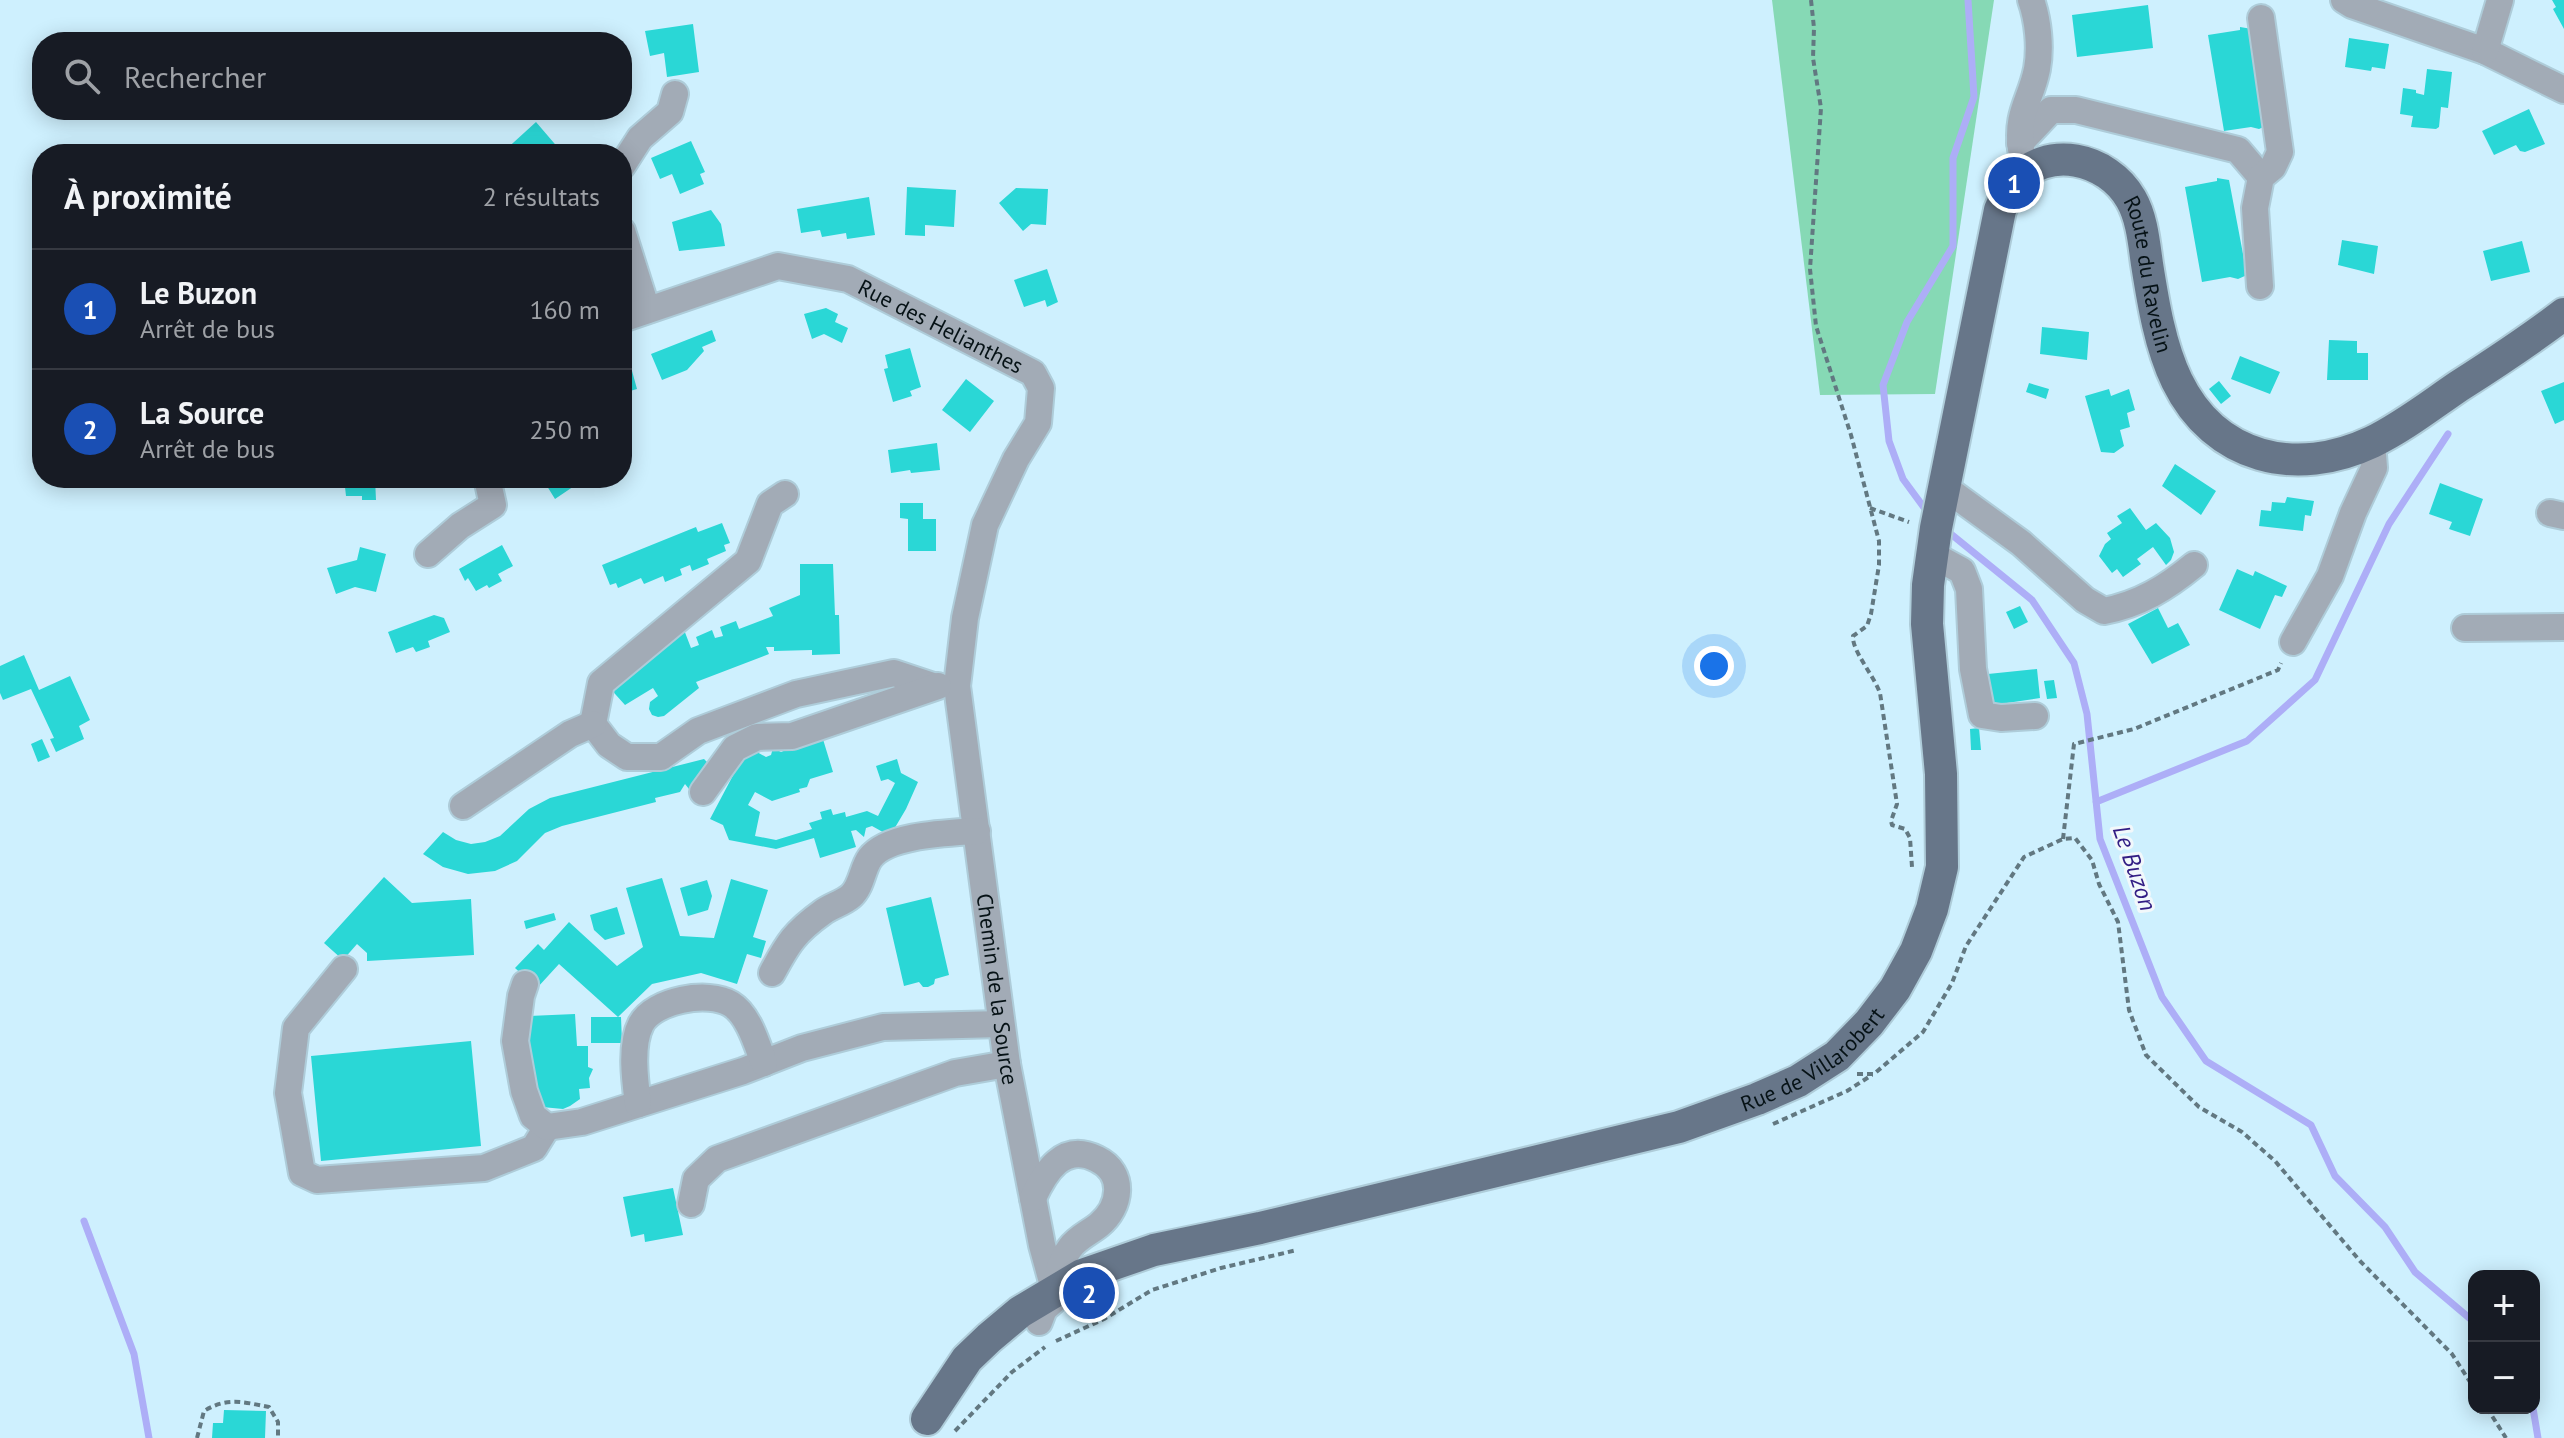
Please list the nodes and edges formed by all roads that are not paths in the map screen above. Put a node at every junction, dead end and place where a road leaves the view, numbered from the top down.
1 (2031, 0) edge
2 (2344, 0) edge
3 (2500, 0) edge
4 (2261, 18) dead end
5 (2485, 51) junction
6 (2564, 90) edge
7 (675, 94) dead end
8 (632, 150) edge
9 (2024, 157) junction
10 (2261, 177) junction
11 (2260, 286) dead end
12 (634, 314) edge
13 (2564, 314) edge
14 (2372, 442) junction
15 (489, 488) edge
16 (785, 494) dead end
17 (1937, 521) junction
18 (428, 554) dead end
19 (2194, 565) dead end
20 (2564, 627) edge
21 (2465, 628) dead end
22 (2293, 642) road end
23 (945, 686) junction
24 (2035, 716) dead end
25 (593, 724) junction
26 (703, 792) dead end
27 (463, 806) dead end
28 (977, 831) junction
29 (344, 969) dead end
30 (772, 973) dead end
31 (525, 984) dead end
32 (1001, 1024) junction
33 (764, 1063) junction
34 (1007, 1064) junction
35 (638, 1104) junction
36 (547, 1127) junction
37 (1033, 1198) junction
38 (691, 1204) dead end
39 (1260, 1228) junction
40 (1054, 1289) junction
41 (1039, 1322) junction
42 (928, 1432) edge

1 - 9 street
2 - 5 street
3 - 5 street
4 - 10 street
5 - 6 street
7 - 8 street
9 - 10 street
9 - 14 main road, Route du Ravelin
9 - 17 main road
10 - 11 street
12 - 23 street, Rue des Helianthes
13 - 14 main road, Route du Ravelin
14 - 22 street
15 - 18 street
16 - 25 street
17 - 19 street
17 - 24 street
17 - 39 main road, Rue de Villarobert
20 - 21 street
23 - 25 street
23 - 26 street
23 - 28 street, Chemin de la Source
25 - 27 street
28 - 30 street
28 - 32 street, Chemin de la Source
29 - 36 street
31 - 36 street
32 - 33 street
32 - 34 street, Chemin de la Source
33 - 35 street
33 - 35 street
34 - 37 street, Chemin de la Source
34 - 38 street
35 - 36 street
37 - 40 street, Chemin de la Source
37 - 40 street
39 - 40 main road, Rue de Villarobert
39 - 41 main road, Rue de Villarobert
40 - 41 street
40 - 42 main road, Rue de Villarobert
41 - 42 main road, Rue de Villarobert

